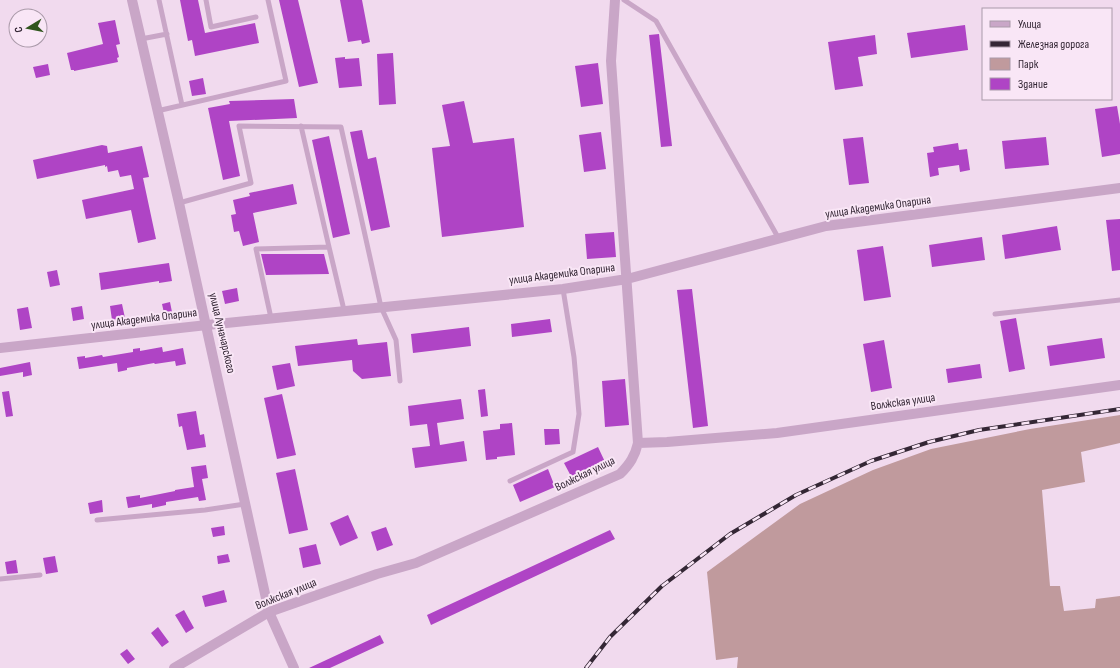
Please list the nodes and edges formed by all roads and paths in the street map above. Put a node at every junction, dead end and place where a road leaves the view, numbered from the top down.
1 (132, 0) edge
2 (159, 0) edge
3 (206, 0) edge
4 (268, 0) edge
5 (616, 0) edge
6 (624, 0) edge
7 (256, 17) dead end
8 (167, 34) junction
9 (141, 39) junction
10 (182, 105) junction
11 (157, 111) junction
12 (301, 126) junction
13 (1120, 188) edge
14 (179, 203) junction
15 (779, 239) junction
16 (329, 247) junction
17 (627, 279) junction
18 (563, 289) junction
19 (1120, 300) edge
20 (381, 307) junction
21 (344, 310) junction
22 (995, 314) dead end
23 (271, 318) junction
24 (207, 325) junction
25 (0, 348) edge
26 (400, 381) dead end
27 (1120, 385) edge
28 (638, 443) junction
29 (510, 481) dead end
30 (246, 504) junction
31 (97, 520) dead end
32 (40, 574) dead end
33 (0, 579) edge
34 (269, 612) junction
35 (174, 668) edge
36 (294, 668) edge

1 - 9 street, улица Луначарского
2 - 8 lane
3 - 7 lane
4 - 10 lane
5 - 17 street
6 - 15 lane
8 - 9 lane
8 - 10 lane
9 - 11 street, улица Луначарского
10 - 11 lane
11 - 14 street, улица Луначарского
12 - 14 lane
12 - 16 lane
12 - 20 lane
13 - 15 street, улица Академика Опарина
14 - 24 street, улица Луначарского
15 - 17 street, улица Академика Опарина
16 - 21 lane
16 - 23 lane
17 - 18 street, улица Академика Опарина
17 - 28 street
18 - 20 street, улица Академика Опарина
18 - 29 lane
19 - 22 lane
20 - 21 street, улица Академика Опарина
20 - 26 lane
21 - 23 street, улица Академика Опарина
23 - 24 street, улица Академика Опарина
24 - 25 street, улица Академика Опарина
24 - 30 street, улица Луначарского
27 - 28 street, Волжская улица
28 - 34 street, Волжская улица
30 - 31 lane
30 - 34 street, улица Луначарского
32 - 33 lane
34 - 35 street, Волжская улица
34 - 36 street, улица Луначарского

